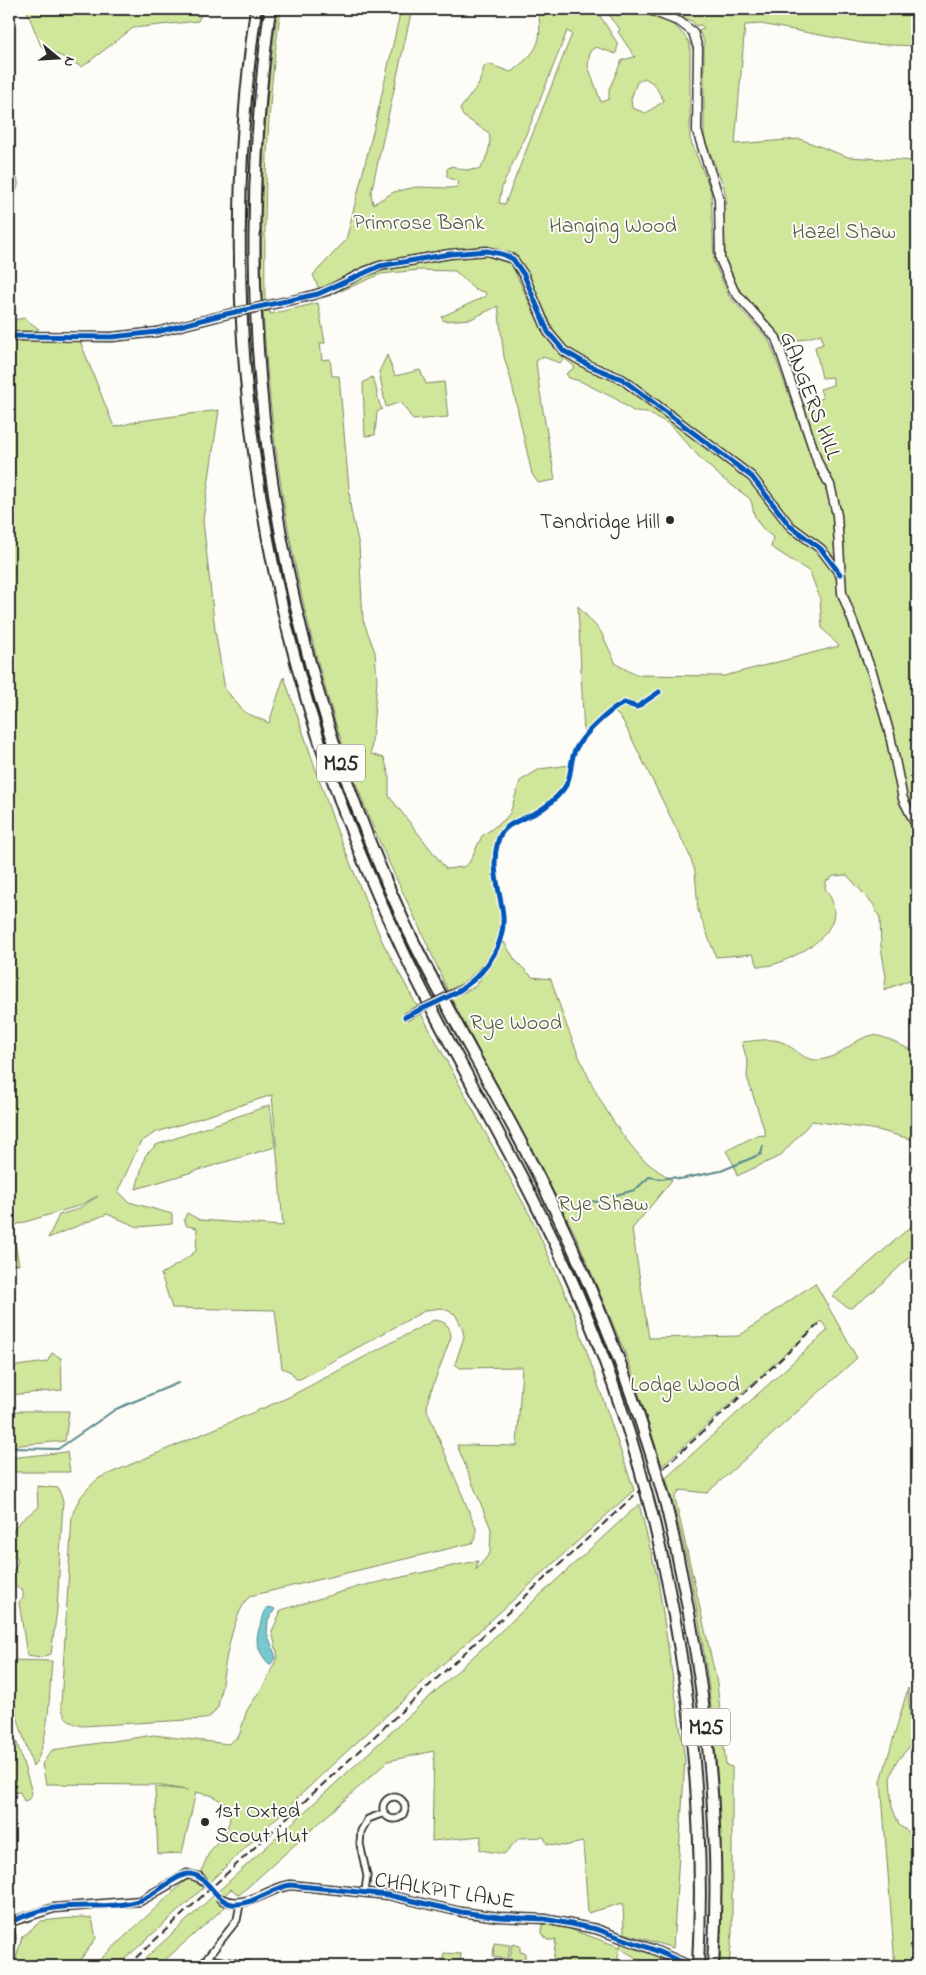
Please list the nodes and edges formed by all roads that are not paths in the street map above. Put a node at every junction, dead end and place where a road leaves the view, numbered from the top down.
1 (256, 9) edge
2 (270, 9) edge
3 (647, 9) edge
4 (9, 336) edge
5 (840, 574) junction
6 (917, 827) edge
7 (463, 988) dead end
8 (406, 1016) dead end
9 (384, 1813) dead end
10 (203, 1882) tunnel mouth
11 (365, 1892) junction
12 (221, 1899) tunnel mouth
13 (240, 1904) junction
14 (9, 1921) edge
15 (9, 1952) edge
16 (208, 1959) junction
17 (713, 1961) edge
18 (201, 1966) edge
19 (255, 1966) edge
20 (691, 1966) edge
21 (698, 1966) edge

1 - 21 highway, M25, bridge
2 - 17 highway, M25, bridge
3 - 5 street, GANGERS HILL
4 - 5 street, bridge
5 - 6 street, GANGERS HILL
7 - 8 street, bridge
9 - 11 street
10 - 14 street
11 - 13 street, CHALKPIT LANE
11 - 20 street, CHALKPIT LANE
12 - 13 street
13 - 16 street
14 - 15 street
16 - 18 street
16 - 19 street

